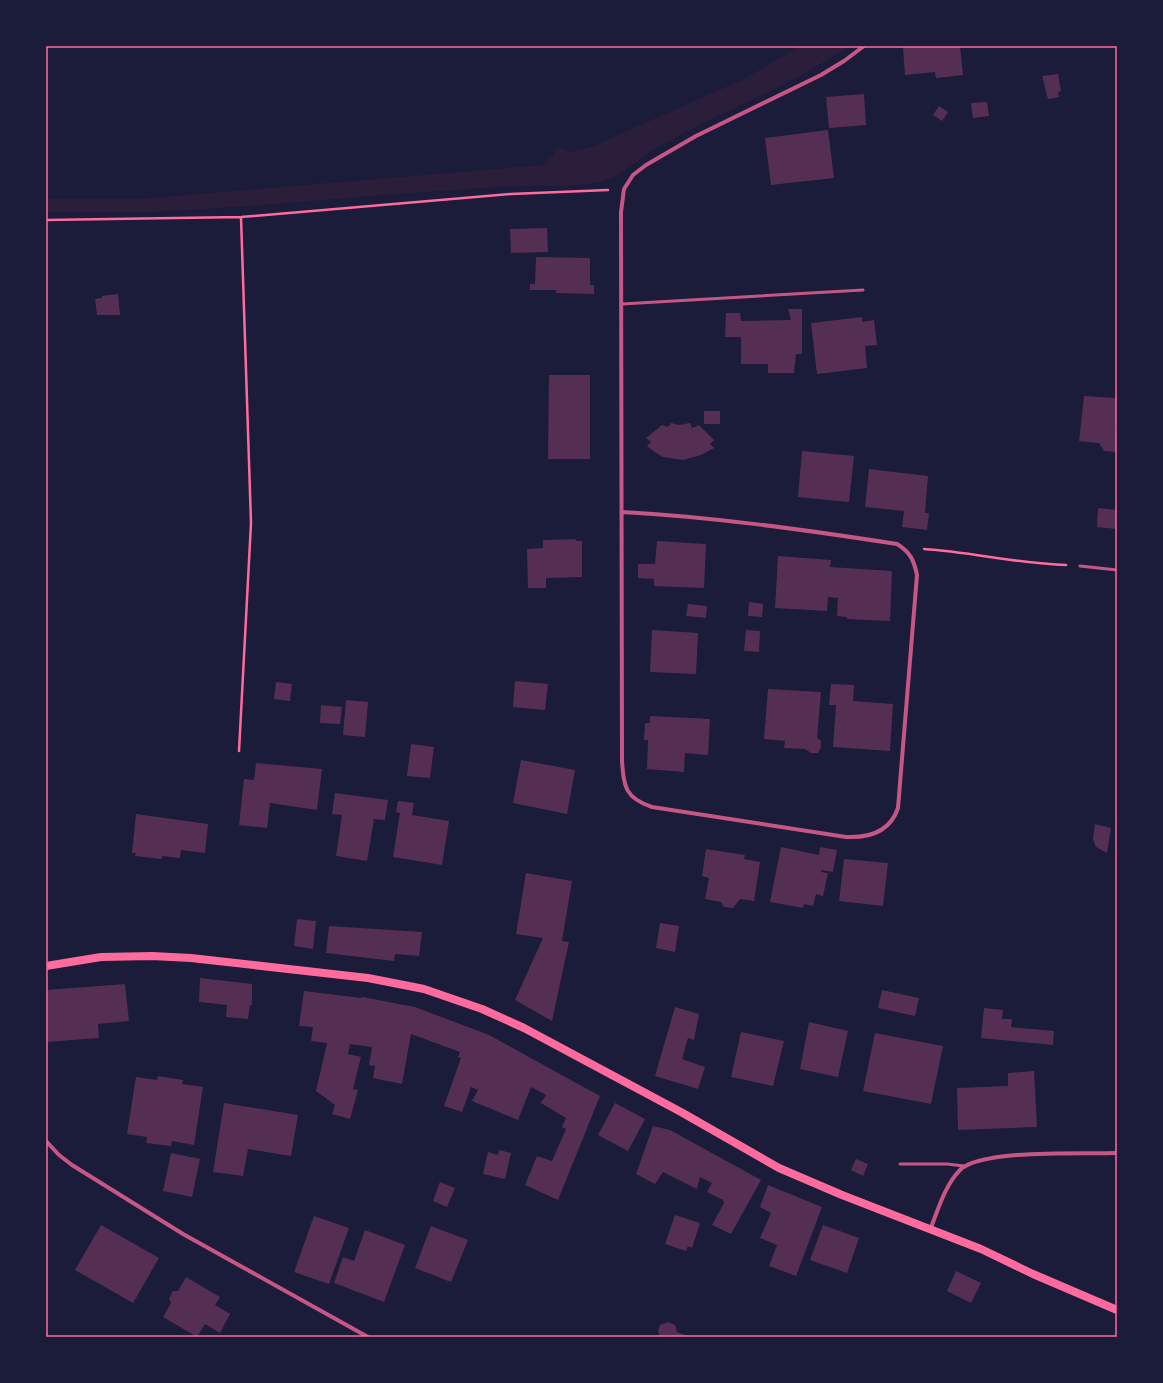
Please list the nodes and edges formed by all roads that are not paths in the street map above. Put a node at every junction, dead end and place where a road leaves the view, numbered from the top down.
1 (864, 46) edge
2 (863, 290) dead end
3 (622, 304) junction
4 (622, 512) junction
5 (1080, 566) road end
6 (1117, 570) edge
7 (46, 966) edge
8 (47, 1144) edge
9 (1117, 1153) edge
10 (900, 1164) dead end
11 (964, 1166) junction
12 (930, 1230) junction
13 (1117, 1310) edge
14 (368, 1337) edge

1 - 3 street
2 - 3 lane
3 - 4 street
4 - 4 street
5 - 6 lane
7 - 12 main road
8 - 14 street
9 - 11 street
10 - 11 lane
11 - 12 street
12 - 13 main road

